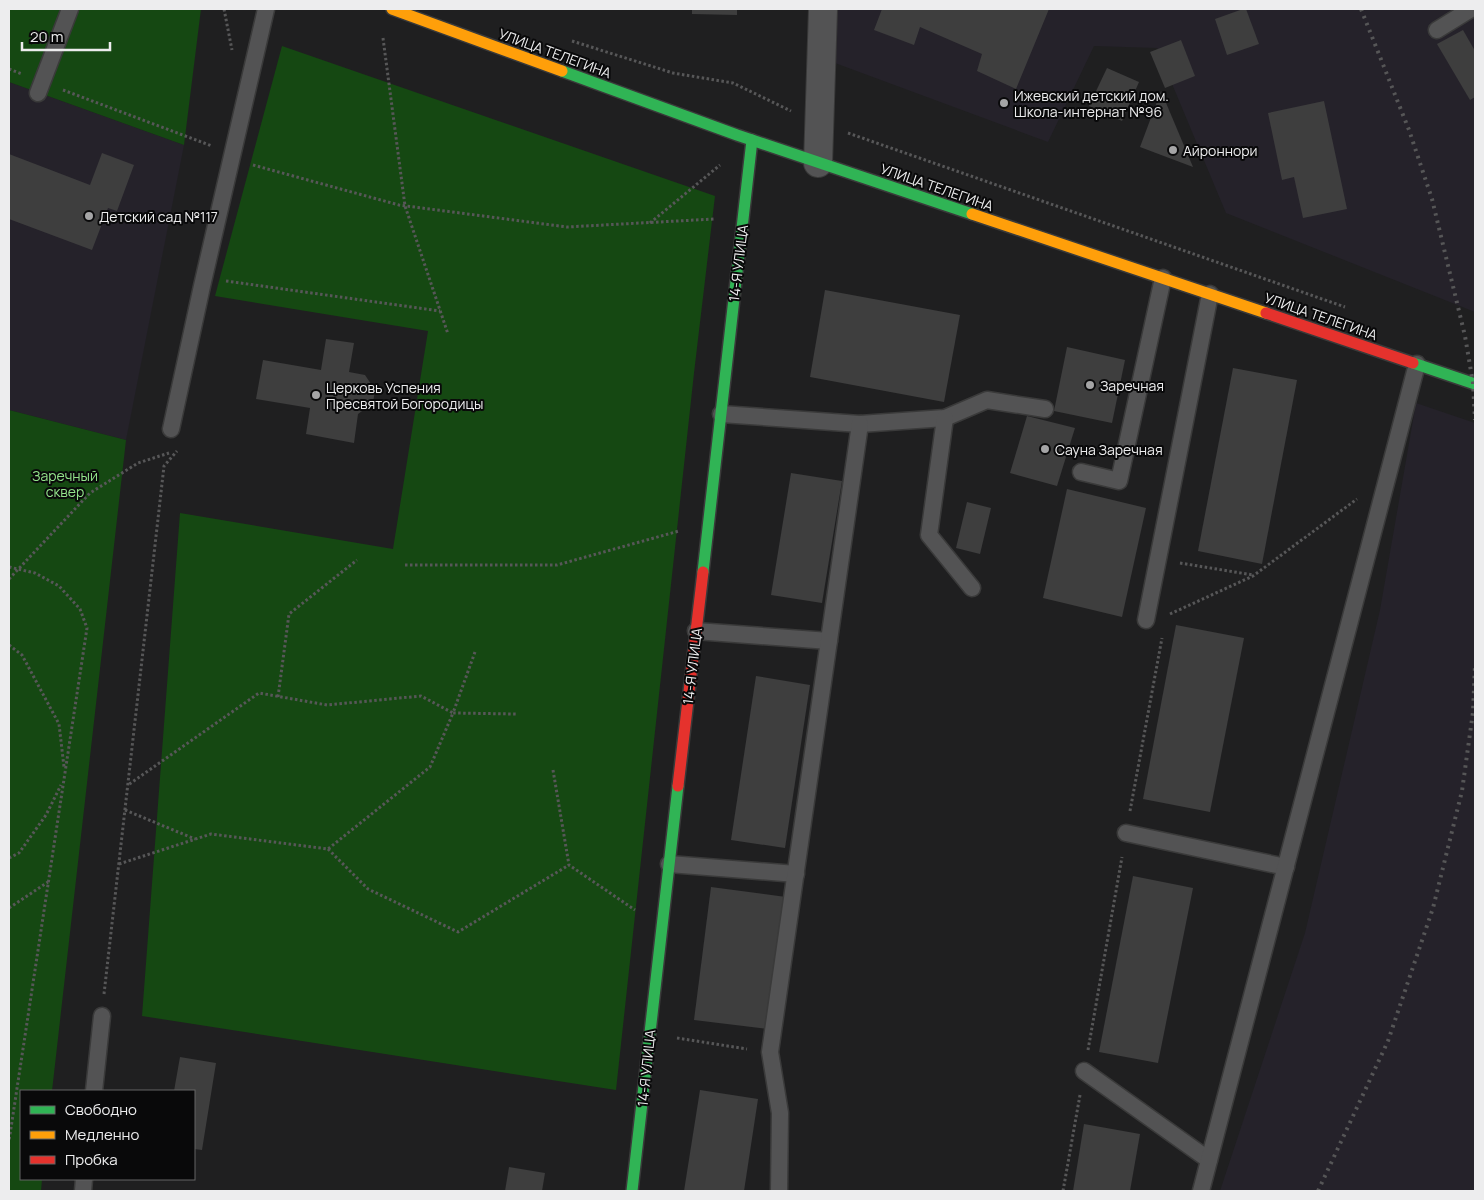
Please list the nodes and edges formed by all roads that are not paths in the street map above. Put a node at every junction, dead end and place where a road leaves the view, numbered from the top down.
1 (70, 9) edge
2 (266, 9) edge
3 (392, 9) edge
4 (822, 9) edge
5 (1471, 9) edge
6 (1437, 30) dead end
7 (40, 87) road end
8 (752, 140) junction
9 (818, 163) junction
10 (1163, 278) junction
11 (1210, 294) junction
12 (1418, 364) junction
13 (1475, 384) edge
14 (1045, 409) dead end
15 (721, 414) junction
16 (945, 418) junction
17 (860, 424) junction
18 (171, 429) dead end
19 (1081, 472) dead end
20 (972, 588) dead end
21 (1146, 620) dead end
22 (696, 631) junction
23 (829, 641) junction
24 (1126, 833) road end
25 (669, 864) junction
26 (1286, 867) junction
27 (796, 874) junction
28 (102, 1016) road end
29 (1084, 1070) road end
30 (94, 1090) edge
31 (1209, 1160) junction
32 (632, 1191) edge
33 (779, 1191) edge
34 (1201, 1191) edge

1 - 7 lane
2 - 18 lane
3 - 8 main road, УЛИЦА ТЕЛЕГИНА
4 - 9 street
5 - 6 lane
8 - 9 main road, УЛИЦА ТЕЛЕГИНА
8 - 15 main road, 14-Я УЛИЦА
9 - 10 main road, УЛИЦА ТЕЛЕГИНА
10 - 11 main road, УЛИЦА ТЕЛЕГИНА
10 - 19 lane
11 - 12 main road, УЛИЦА ТЕЛЕГИНА
11 - 21 lane
12 - 13 main road, УЛИЦА ТЕЛЕГИНА
12 - 26 lane
14 - 16 lane
15 - 17 lane
15 - 22 main road, 14-Я УЛИЦА
16 - 17 lane
16 - 20 lane
17 - 23 lane
22 - 23 lane
22 - 25 main road, 14-Я УЛИЦА
23 - 27 lane
24 - 26 lane
25 - 27 lane
25 - 32 main road, 14-Я УЛИЦА
26 - 31 lane
27 - 33 lane
28 - 30 lane
29 - 31 lane
31 - 34 lane

